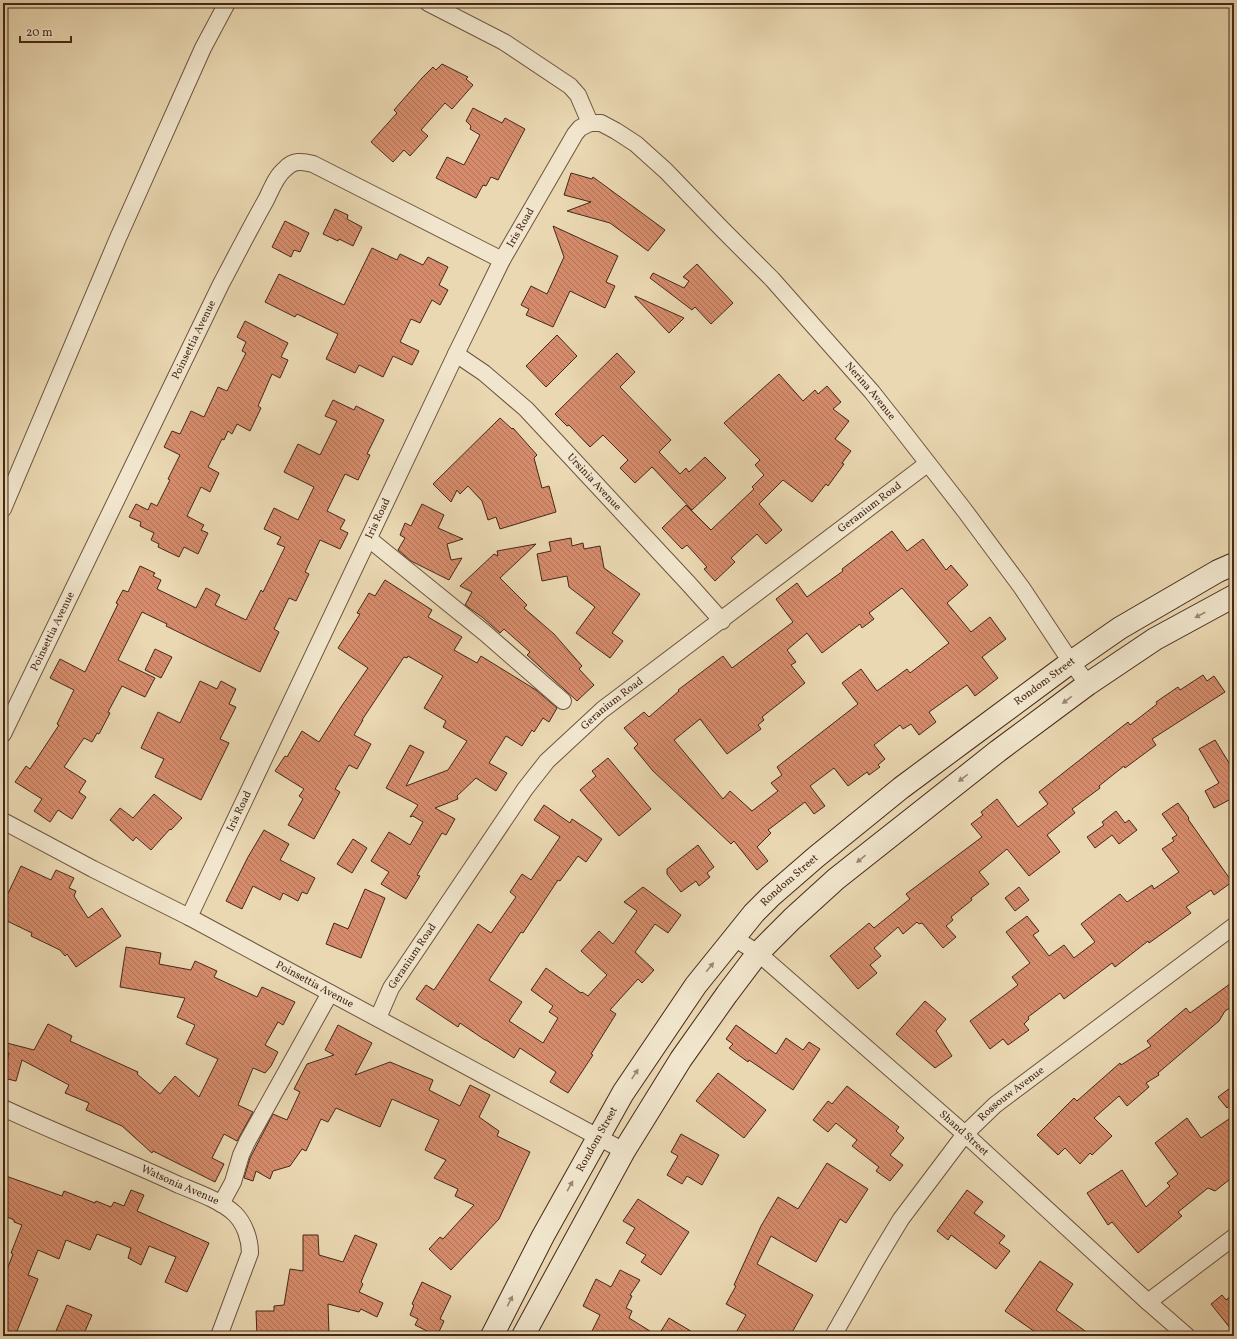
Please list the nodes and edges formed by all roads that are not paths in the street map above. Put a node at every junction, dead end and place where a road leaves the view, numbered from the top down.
1 (227, 3) edge
2 (428, 3) edge
3 (585, 125) junction
4 (502, 260) junction
5 (456, 354) junction
6 (927, 464) junction
7 (3, 509) edge
8 (368, 538) junction
9 (1234, 564) edge
10 (1234, 596) edge
11 (722, 621) junction
12 (1071, 662) junction
13 (1088, 684) junction
14 (563, 701) dead end
15 (3, 734) edge
16 (3, 821) edge
17 (189, 917) junction
18 (1234, 926) edge
19 (734, 938) junction
20 (758, 954) junction
21 (330, 993) junction
22 (378, 1018) junction
23 (3, 1108) edge
24 (965, 1134) junction
25 (597, 1137) junction
26 (624, 1151) junction
27 (221, 1204) junction
28 (1234, 1237) edge
29 (1148, 1302) junction
30 (219, 1336) edge
31 (492, 1336) edge
32 (522, 1336) edge
33 (833, 1336) edge
34 (1187, 1336) edge

1 - 7 street
2 - 3 street
3 - 4 street, Iris Road
3 - 6 street, Nerina Avenue
4 - 5 street, Iris Road
4 - 15 street, Poinsettia Avenue
5 - 8 street, Iris Road
5 - 11 street, Ursinia Avenue
6 - 11 street, Geranium Road
6 - 12 street, Nerina Avenue
8 - 14 street
8 - 17 street, Iris Road
9 - 12 street, Rondom Street
10 -> 13 street
11 - 22 street, Geranium Road
12 - 13 street, Nerina Avenue
12 - 19 street, Rondom Street
13 -> 20 street
16 - 17 street, Poinsettia Avenue
17 - 21 street, Poinsettia Avenue
18 - 24 street, Rossouw Avenue
19 - 20 street, Shand Street
25 -> 19 street, Rondom Street
20 - 24 street, Shand Street
20 - 26 street
21 - 22 street, Poinsettia Avenue
21 - 27 street
22 - 25 street, Poinsettia Avenue
23 - 27 street, Watsonia Avenue
24 - 29 street, Shand Street
24 - 33 street, Rossouw Avenue
25 - 26 street, Poinsettia Avenue
31 -> 25 street, Rondom Street
26 - 32 street
27 - 30 street, Watsonia Avenue
28 - 29 street
29 - 34 street, Shand Street

